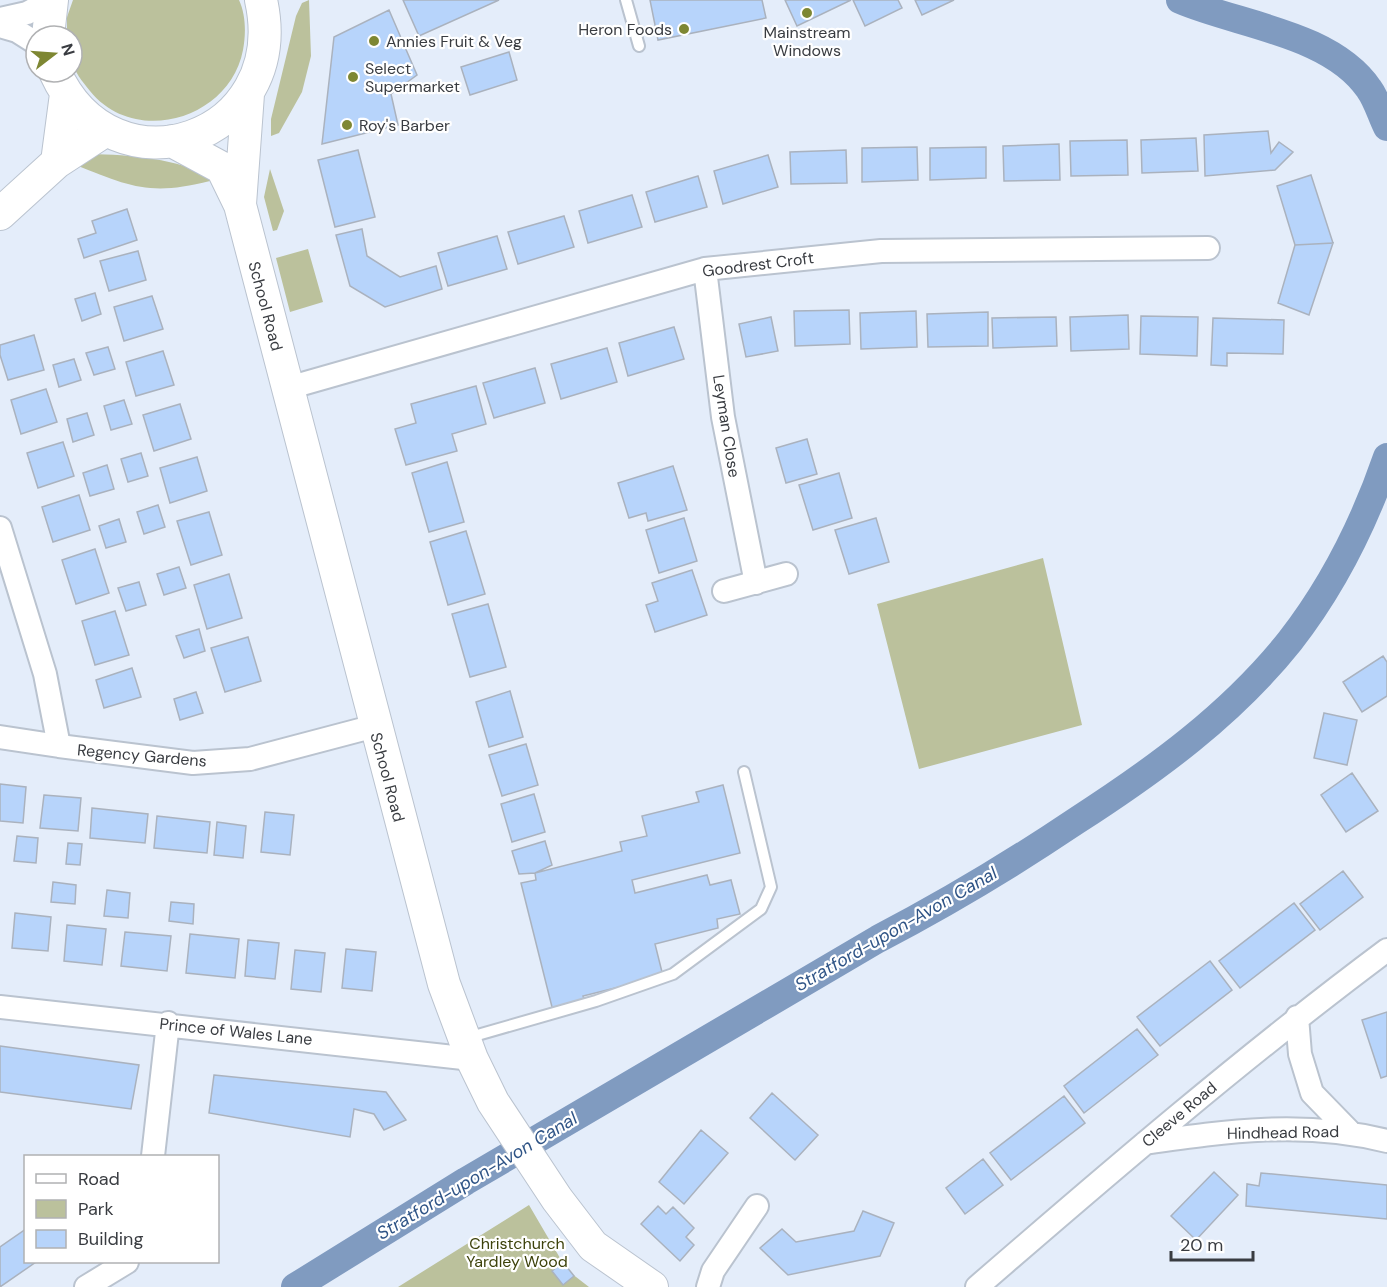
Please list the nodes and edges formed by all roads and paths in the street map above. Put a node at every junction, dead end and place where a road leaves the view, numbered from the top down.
1 (52, 0) edge
2 (626, 0) edge
3 (270, 6) edge
4 (0, 19) edge
5 (49, 24) edge
6 (0, 26) edge
7 (24, 35) edge
8 (639, 46) dead end
9 (60, 84) edge
10 (61, 84) edge
11 (248, 94) junction
12 (106, 130) junction
13 (172, 141) junction
14 (57, 162) junction
15 (240, 205) junction
16 (0, 214) edge
17 (1208, 248) dead end
18 (705, 269) junction
19 (288, 388) junction
20 (0, 528) edge
21 (786, 574) dead end
22 (756, 583) junction
23 (724, 591) dead end
24 (375, 726) junction
25 (0, 737) edge
26 (59, 746) junction
27 (744, 772) dead end
28 (1387, 950) edge
29 (0, 1007) edge
30 (1297, 1017) junction
31 (168, 1023) junction
32 (468, 1049) junction
33 (1348, 1131) junction
34 (1387, 1141) edge
35 (1143, 1143) junction
36 (153, 1155) edge
37 (757, 1206) dead end
38 (125, 1263) edge
39 (86, 1287) edge
40 (652, 1287) edge
41 (708, 1287) edge
42 (977, 1287) edge

1 - 4 street
1 - 5 street
2 - 8 lane
3 - 11 street
6 - 7 street
9 - 14 street
10 - 12 street
11 - 13 street
11 - 15 street, School Road
12 - 13 street
12 - 14 street
13 - 15 street, School Road
14 - 16 street
15 - 19 street, School Road
17 - 18 street, Goodrest Croft
18 - 19 street, Goodrest Croft
18 - 22 street, Leyman Close
19 - 24 street, School Road
20 - 26 street, Regency Gardens
21 - 22 street
22 - 23 street
24 - 26 street, Regency Gardens
24 - 32 street, School Road
25 - 26 street
27 - 32 lane
28 - 30 street, Cleeve Road
29 - 31 street, Prince of Wales Lane
30 - 33 street
30 - 35 street, Cleeve Road
31 - 32 street, Prince of Wales Lane
31 - 36 street
32 - 40 street, School Road
33 - 34 street, Hindhead Road
33 - 35 street, Hindhead Road
35 - 42 street, Cleeve Road
37 - 41 street
38 - 39 street

